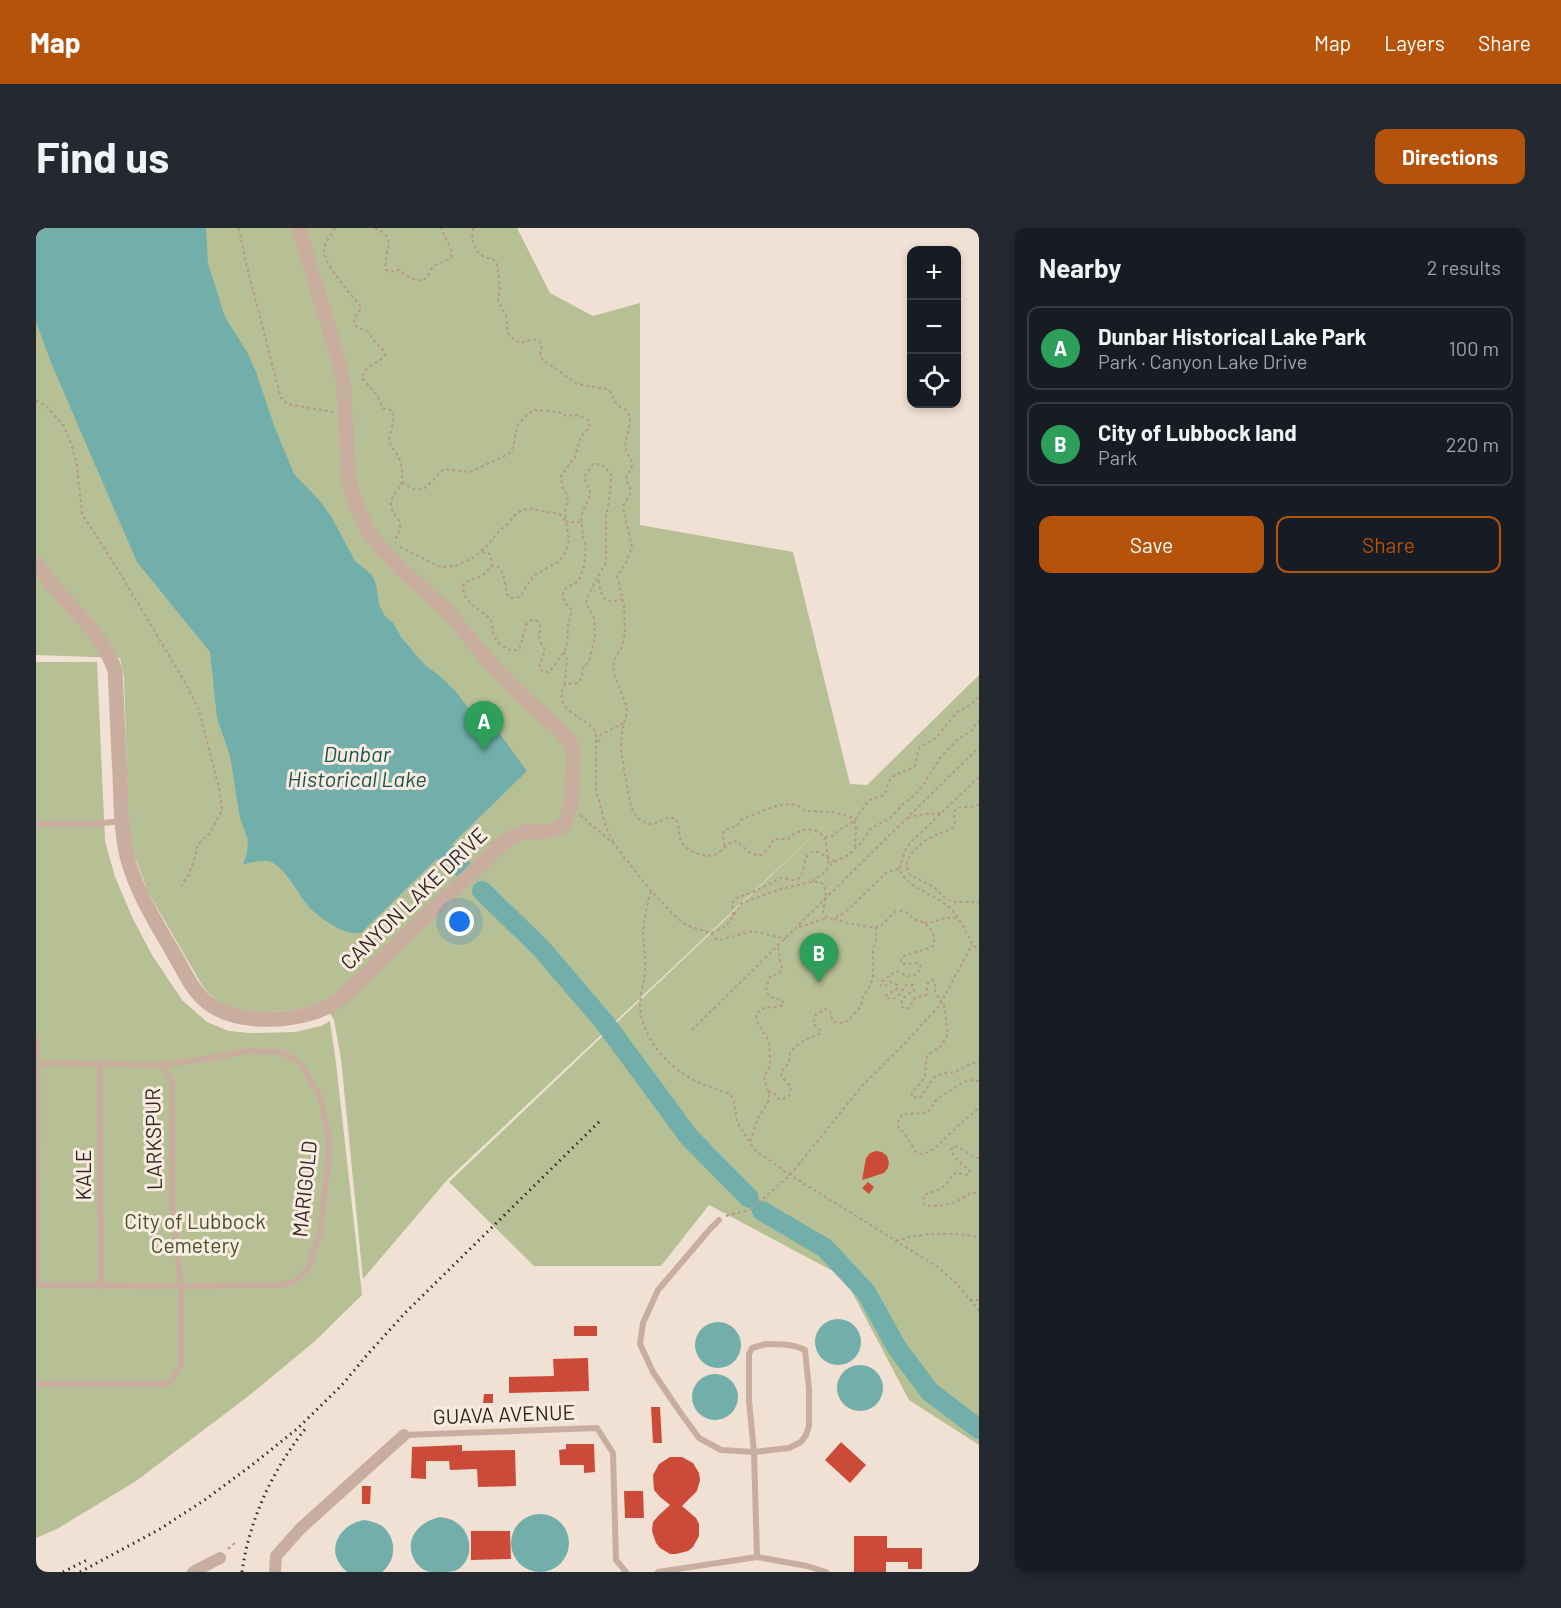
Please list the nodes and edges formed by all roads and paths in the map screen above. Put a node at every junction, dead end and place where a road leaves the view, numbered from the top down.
1 (239, 228) edge
2 (299, 228) edge
3 (335, 228) edge
4 (375, 228) edge
5 (441, 228) edge
6 (473, 228) edge
7 (36, 400) edge
8 (344, 413) junction
9 (402, 482) junction
10 (566, 521) junction
11 (581, 522) junction
12 (479, 554) junction
13 (36, 563) edge
14 (491, 566) junction
15 (599, 576) junction
16 (622, 599) junction
17 (564, 652) junction
18 (565, 684) junction
19 (979, 696) edge
20 (979, 720) edge
21 (623, 723) junction
22 (597, 745) junction
23 (979, 747) edge
24 (979, 777) edge
25 (571, 804) junction
26 (979, 804) edge
27 (941, 813) junction
28 (906, 819) junction
29 (855, 820) junction
30 (122, 821) junction
31 (36, 824) edge
32 (825, 837) junction
33 (614, 844) junction
34 (723, 849) junction
35 (854, 850) junction
36 (907, 859) junction
37 (829, 860) junction
38 (836, 861) junction
39 (829, 866) junction
40 (900, 869) junction
41 (823, 874) junction
42 (910, 875) junction
43 (810, 882) junction
44 (822, 883) junction
45 (181, 886) dead end
46 (651, 891) junction
47 (826, 899) junction
48 (979, 902) edge
49 (732, 918) junction
50 (827, 918) junction
51 (834, 919) junction
52 (959, 919) junction
53 (924, 923) junction
54 (797, 927) junction
55 (876, 927) junction
56 (711, 933) junction
57 (786, 939) junction
58 (972, 945) junction
59 (778, 947) junction
60 (979, 950) edge
61 (941, 1001) junction
62 (692, 1030) dead end
63 (36, 1036) edge
64 (979, 1061) edge
65 (38, 1063) junction
66 (100, 1064) junction
67 (162, 1065) junction
68 (979, 1081) edge
69 (768, 1092) junction
70 (979, 1107) edge
71 (750, 1141) junction
72 (979, 1158) edge
73 (790, 1175) junction
74 (979, 1193) edge
75 (719, 1220) joint
76 (979, 1237) edge
77 (896, 1241) junction
78 (36, 1285) edge
79 (101, 1286) junction
80 (181, 1286) junction
81 (970, 1300) junction
82 (979, 1300) edge
83 (979, 1311) edge
84 (36, 1384) edge
85 (404, 1435) joint
86 (754, 1452) junction
87 (757, 1557) junction
88 (220, 1558) dead end
89 (193, 1572) edge
90 (275, 1572) edge
91 (626, 1572) edge
92 (658, 1572) edge
93 (826, 1572) edge

1 - 8 path
2 - 8 street, CANYON LAKE DRIVE
3 - 9 path
4 - 5 path
6 - 16 path
7 - 45 path
8 - 25 street, CANYON LAKE DRIVE
9 - 10 path
9 - 12 path
10 - 11 path
10 - 12 path
10 - 14 path
11 - 15 path
11 - 17 path
12 - 14 path
13 - 30 street, CANYON LAKE DRIVE
14 - 17 path
15 - 16 path
15 - 18 path
16 - 21 path
17 - 18 path
18 - 22 path
19 - 29 path
20 - 35 path
21 - 22 path
21 - 34 path
22 - 33 path
23 - 28 path
24 - 27 path
25 - 30 street, CANYON LAKE DRIVE
25 - 33 path
26 - 36 path
27 - 28 path
27 - 40 path
28 - 47 path
29 - 32 path
29 - 34 path
29 - 35 path
30 - 31 lane
32 - 34 path
32 - 37 path
33 - 46 path
35 - 38 path
36 - 40 path
36 - 42 path
37 - 38 path
37 - 39 path
37 - 49 path
38 - 39 path
39 - 41 path
40 - 42 path
40 - 51 path
40 - 52 path
41 - 43 path
41 - 44 path
42 - 48 path
43 - 44 path
43 - 49 path
44 - 47 path
46 - 56 path
46 - 71 path
47 - 50 path
47 - 54 path
49 - 56 path
50 - 51 path
50 - 54 path
51 - 55 path
52 - 53 path
52 - 58 path
53 - 55 path
53 - 61 path
54 - 57 path
55 - 69 path
56 - 57 path
57 - 59 path
58 - 60 path
58 - 61 path
59 - 62 path
59 - 69 path
61 - 64 path
61 - 73 path
63 - 65 lane
65 - 66 lane, MARIGOLD
65 - 78 lane
66 - 67 lane, MARIGOLD
66 - 79 lane, KALE
67 - 80 lane, LARKSPUR
67 - 80 lane, MARIGOLD
68 - 70 path
69 - 71 path
71 - 73 path
72 - 74 path
73 - 75 path
73 - 77 path
75 - 86 lane
76 - 77 path
77 - 81 path
78 - 79 lane
79 - 80 lane
80 - 84 lane, LARKSPUR
81 - 82 path
81 - 83 path
85 - 90 street
85 - 91 lane, GUAVA AVENUE
86 - 86 lane
86 - 87 lane
87 - 92 lane
87 - 93 lane
88 - 89 street

